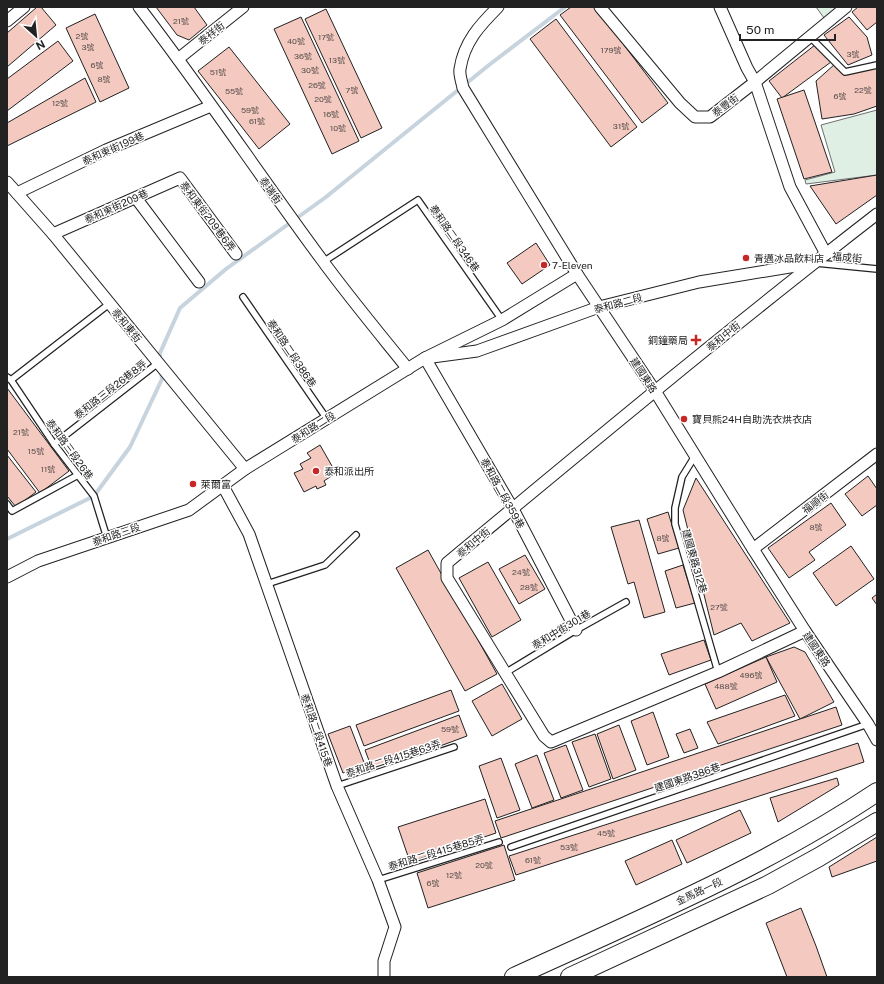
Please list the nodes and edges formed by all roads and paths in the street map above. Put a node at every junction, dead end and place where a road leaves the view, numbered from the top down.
1 (24, 7) edge
2 (139, 7) edge
3 (243, 7) edge
4 (498, 7) edge
5 (600, 7) edge
6 (720, 7) edge
7 (846, 7) edge
8 (7, 21) edge
9 (810, 36) junction
10 (178, 58) junction
11 (877, 65) edge
12 (755, 82) junction
13 (211, 106) junction
14 (180, 178) joint
15 (7, 182) edge
16 (17, 193) junction
17 (136, 198) junction
18 (877, 214) edge
19 (53, 234) junction
20 (236, 254) dead end
21 (826, 254) junction
22 (323, 262) junction
23 (815, 263) junction
24 (877, 269) edge
25 (577, 274) junction
26 (199, 282) dead end
27 (243, 297) dead end
28 (109, 304) junction
29 (599, 307) junction
30 (502, 320) junction
31 (425, 358) junction
32 (158, 363) junction
33 (408, 369) junction
34 (9, 379) edge
35 (655, 391) junction
36 (326, 419) junction
37 (54, 444) junction
38 (877, 454) edge
39 (695, 456) junction
40 (245, 469) junction
41 (78, 475) junction
42 (223, 486) junction
43 (7, 504) edge
44 (513, 509) junction
45 (356, 535) dead end
46 (107, 538) junction
47 (753, 549) junction
48 (7, 578) edge
49 (266, 584) junction
50 (626, 602) dead end
51 (576, 630) junction
52 (805, 631) junction
53 (718, 672) junction
54 (505, 673) junction
55 (868, 724) junction
56 (877, 740) edge
57 (454, 747) dead end
58 (336, 786) junction
59 (877, 792) edge
60 (877, 822) edge
61 (499, 842) dead end
62 (511, 847) dead end
63 (378, 880) junction
64 (384, 977) edge
65 (514, 977) edge
66 (570, 977) edge

1 - 8 street
2 - 10 street, 泰瑞街
3 - 10 street, 泰祥街
4 - 25 street, 建國東路
5 - 12 street, 泰豐街
6 - 12 street
7 - 9 street, 泰豐街
9 - 11 lane
9 - 12 street, 泰豐街
10 - 13 street, 泰瑞街
12 - 21 street
13 - 16 street, 泰和東街199巷
13 - 22 street, 泰瑞街
14 - 17 street, 泰和東街209巷
14 - 20 street, 泰和東街209巷6弄
15 - 16 street, 泰和東街
16 - 19 street, 泰和東街
17 - 19 street, 泰和東街209巷
17 - 26 street
18 - 21 street, 泰和中街
19 - 28 street, 泰和東街
21 - 23 street, 泰和中街
22 - 30 lane, 泰和路二段346巷
22 - 33 street, 泰瑞街
23 - 24 lane, 福成街
23 - 29 street, 泰和路二段
23 - 35 street, 泰和中街
25 - 29 street, 建國東路
25 - 30 street, 泰和路二段
27 - 36 lane, 泰和路二段386巷
28 - 32 street, 泰和東街
28 - 34 lane
29 - 31 street, 泰和路二段
29 - 35 street, 建國東路
30 - 31 street, 泰和路二段
31 - 33 street, 泰和路二段
31 - 44 street, 泰和路二段359巷
32 - 37 lane, 泰和路三段26巷8弄
32 - 40 street, 泰和東街
33 - 36 street, 泰和路二段
34 - 37 lane, 泰和路三段26巷
35 - 39 street, 建國東路
35 - 44 street, 泰和中街
36 - 40 street, 泰和路二段
37 - 41 lane, 泰和路三段26巷
38 - 47 street, 福順街
39 - 47 street, 建國東路
39 - 53 lane, 建國東路312巷
40 - 42 street, 泰和路二段
41 - 43 lane
41 - 46 lane, 泰和路三段26巷
42 - 46 street, 泰和路三段
42 - 49 street, 泰和路二段415巷
44 - 51 street, 泰和路二段359巷
44 - 54 street, 泰和中街
45 - 49 lane
46 - 48 street, 泰和路三段
47 - 52 street, 建國東路
49 - 58 street, 泰和路二段415巷
50 - 51 lane, 泰和中街301巷
51 - 54 lane, 泰和中街301巷
52 - 53 street, 泰和中街
52 - 55 street, 建國東路
53 - 54 street, 泰和中街
55 - 56 street, 建國東路
55 - 62 lane, 建國東路386巷
57 - 58 lane, 泰和路二段415巷63弄
58 - 63 street, 泰和路二段415巷
59 - 65 main road, 金馬路一段
60 - 66 main road
61 - 63 lane, 泰和路二段415巷85弄
63 - 64 street, 泰和路二段415巷

